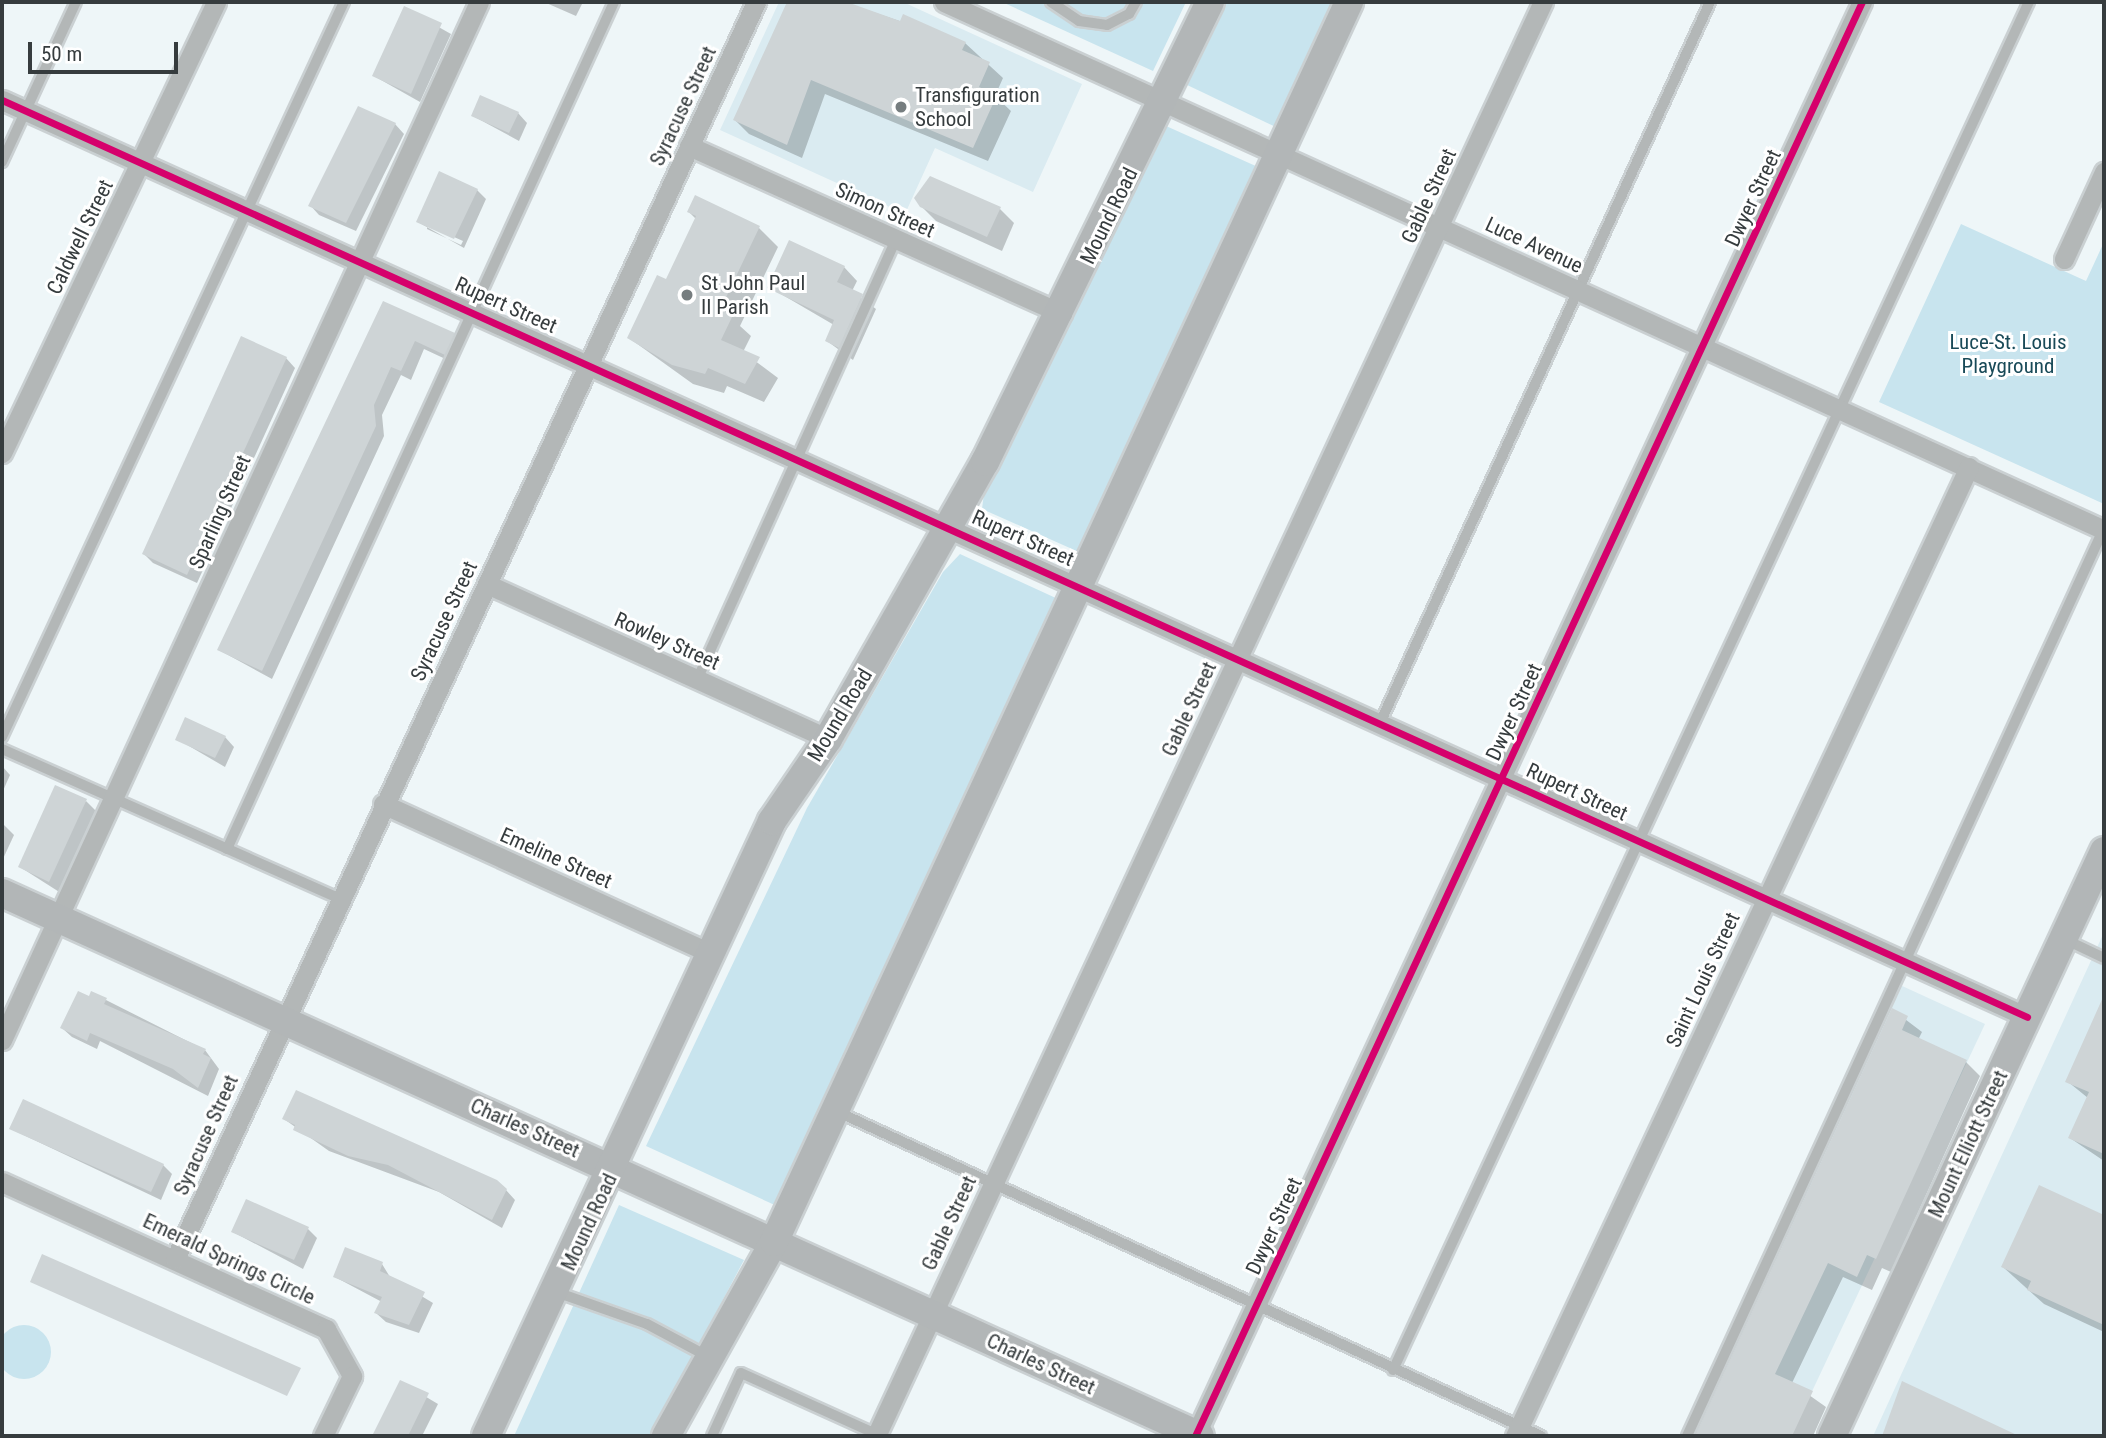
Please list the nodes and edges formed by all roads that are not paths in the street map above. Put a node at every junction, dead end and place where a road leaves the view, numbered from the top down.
1 (76, 2) edge
2 (216, 2) edge
3 (344, 2) edge
4 (479, 2) edge
5 (614, 2) edge
6 (756, 2) edge
7 (944, 2) edge
8 (1051, 2) edge
9 (1136, 2) edge
10 (1210, 2) edge
11 (1349, 2) edge
12 (1543, 2) edge
13 (1710, 2) edge
14 (1862, 2) edge
15 (2029, 2) edge
16 (2, 100) edge
17 (1164, 102) junction
18 (25, 111) junction
19 (689, 146) junction
20 (1278, 155) junction
21 (2, 162) edge
22 (141, 162) junction
23 (2104, 172) edge
24 (248, 209) junction
25 (1439, 227) junction
26 (896, 240) junction
27 (359, 259) junction
28 (2064, 259) dead end
29 (1579, 291) junction
30 (475, 311) junction
31 (1062, 314) junction
32 (1703, 348) junction
33 (588, 361) junction
34 (1838, 410) junction
35 (2, 453) edge
36 (799, 456) junction
37 (1969, 467) junction
38 (949, 524) junction
39 (2104, 530) edge
40 (1078, 583) junction
41 (487, 584) junction
42 (1239, 656) junction
43 (698, 680) junction
44 (1381, 721) junction
45 (2, 737) edge
46 (828, 739) junction
47 (2, 749) edge
48 (1503, 777) junction
49 (115, 799) junction
50 (383, 804) junction
51 (1640, 840) junction
52 (227, 849) junction
53 (2104, 851) edge
54 (2, 893) edge
55 (339, 898) junction
56 (1767, 898) junction
57 (59, 919) junction
58 (2063, 939) junction
59 (710, 953) junction
60 (2104, 958) edge
61 (1904, 960) junction
62 (2027, 1017) junction
63 (284, 1020) junction
64 (2, 1040) edge
65 (835, 1110) junction
66 (614, 1168) junction
67 (2, 1182) edge
68 (992, 1184) junction
69 (774, 1241) junction
70 (175, 1259) junction
71 (555, 1292) junction
72 (1255, 1308) junction
73 (932, 1314) junction
74 (707, 1356) junction
75 (1393, 1370) junction
76 (1517, 1432) edge
77 (878, 1435) edge
78 (323, 1436) edge
79 (486, 1436) edge
80 (666, 1436) edge
81 (712, 1436) edge
82 (1197, 1436) edge
83 (1541, 1436) edge
84 (1688, 1436) edge
85 (1832, 1436) edge

1 - 18 lane
2 - 22 street, Caldwell Street
3 - 24 lane
4 - 27 street, Sparling Street
5 - 30 lane
6 - 19 street, Syracuse Street
7 - 17 street, Luce Avenue
8 - 9 lane
10 - 17 main road, Mound Road
11 - 20 main road
12 - 25 street, Gable Street
13 - 29 lane
14 - 32 street, Dwyer Street
15 - 34 lane
16 - 18 street, Rupert Street
17 - 20 street, Luce Avenue
17 - 31 main road, Mound Road
18 - 21 lane
18 - 22 street, Rupert Street
19 - 26 street, Simon Street
19 - 33 street, Syracuse Street
20 - 25 street, Luce Avenue
20 - 40 main road
22 - 24 street, Rupert Street
22 - 35 street, Caldwell Street
23 - 28 street
24 - 27 street, Rupert Street
24 - 45 lane
25 - 29 street, Luce Avenue
25 - 42 street, Gable Street
26 - 31 street, Simon Street
26 - 36 lane
27 - 30 street, Rupert Street
27 - 49 street, Sparling Street
29 - 32 street, Luce Avenue
29 - 44 lane
30 - 33 street, Rupert Street
30 - 52 lane
31 - 38 main road, Mound Road
32 - 34 street, Luce Avenue
32 - 48 street, Dwyer Street
33 - 36 street, Rupert Street
33 - 41 street, Syracuse Street
34 - 37 street, Luce Avenue
34 - 51 lane
36 - 38 street, Rupert Street
36 - 43 lane
37 - 39 street, Luce Avenue
37 - 56 street, Saint Louis Street
38 - 40 street, Rupert Street
38 - 46 main road, Mound Road
39 - 61 lane
40 - 42 street, Rupert Street
40 - 65 main road
41 - 43 street, Rowley Street
41 - 50 street, Syracuse Street
42 - 44 street, Rupert Street
42 - 68 street, Gable Street
43 - 46 street, Rowley Street
44 - 48 street, Rupert Street
46 - 59 main road, Mound Road
47 - 49 lane
48 - 51 street, Rupert Street
48 - 72 street, Dwyer Street
49 - 52 lane
49 - 57 street, Sparling Street
50 - 55 street, Syracuse Street
50 - 59 street, Emeline Street
51 - 56 street, Rupert Street
51 - 75 lane
52 - 55 lane
53 - 58 main road, Mount Elliott Street
54 - 57 main road, Charles Street
55 - 63 street, Syracuse Street
56 - 61 street, Rupert Street
56 - 76 street, Saint Louis Street
57 - 63 main road, Charles Street
57 - 64 street, Sparling Street
58 - 60 lane
58 - 62 main road, Mount Elliott Street
59 - 66 main road, Mound Road
61 - 62 street, Rupert Street
61 - 84 lane
62 - 85 main road, Mount Elliott Street
63 - 66 main road, Charles Street
63 - 70 street, Syracuse Street
65 - 68 lane
65 - 69 main road
66 - 69 main road, Charles Street
66 - 71 main road, Mound Road
67 - 70 street, Emerald Springs Circle
68 - 72 lane
68 - 73 street, Gable Street
69 - 73 main road, Charles Street
69 - 74 main road
70 - 78 street, Emerald Springs Circle
71 - 74 lane
71 - 79 main road, Mound Road
72 - 75 lane
72 - 82 street, Dwyer Street
73 - 77 street, Gable Street
73 - 82 main road, Charles Street
74 - 80 main road
75 - 76 lane
76 - 83 lane
77 - 81 lane

